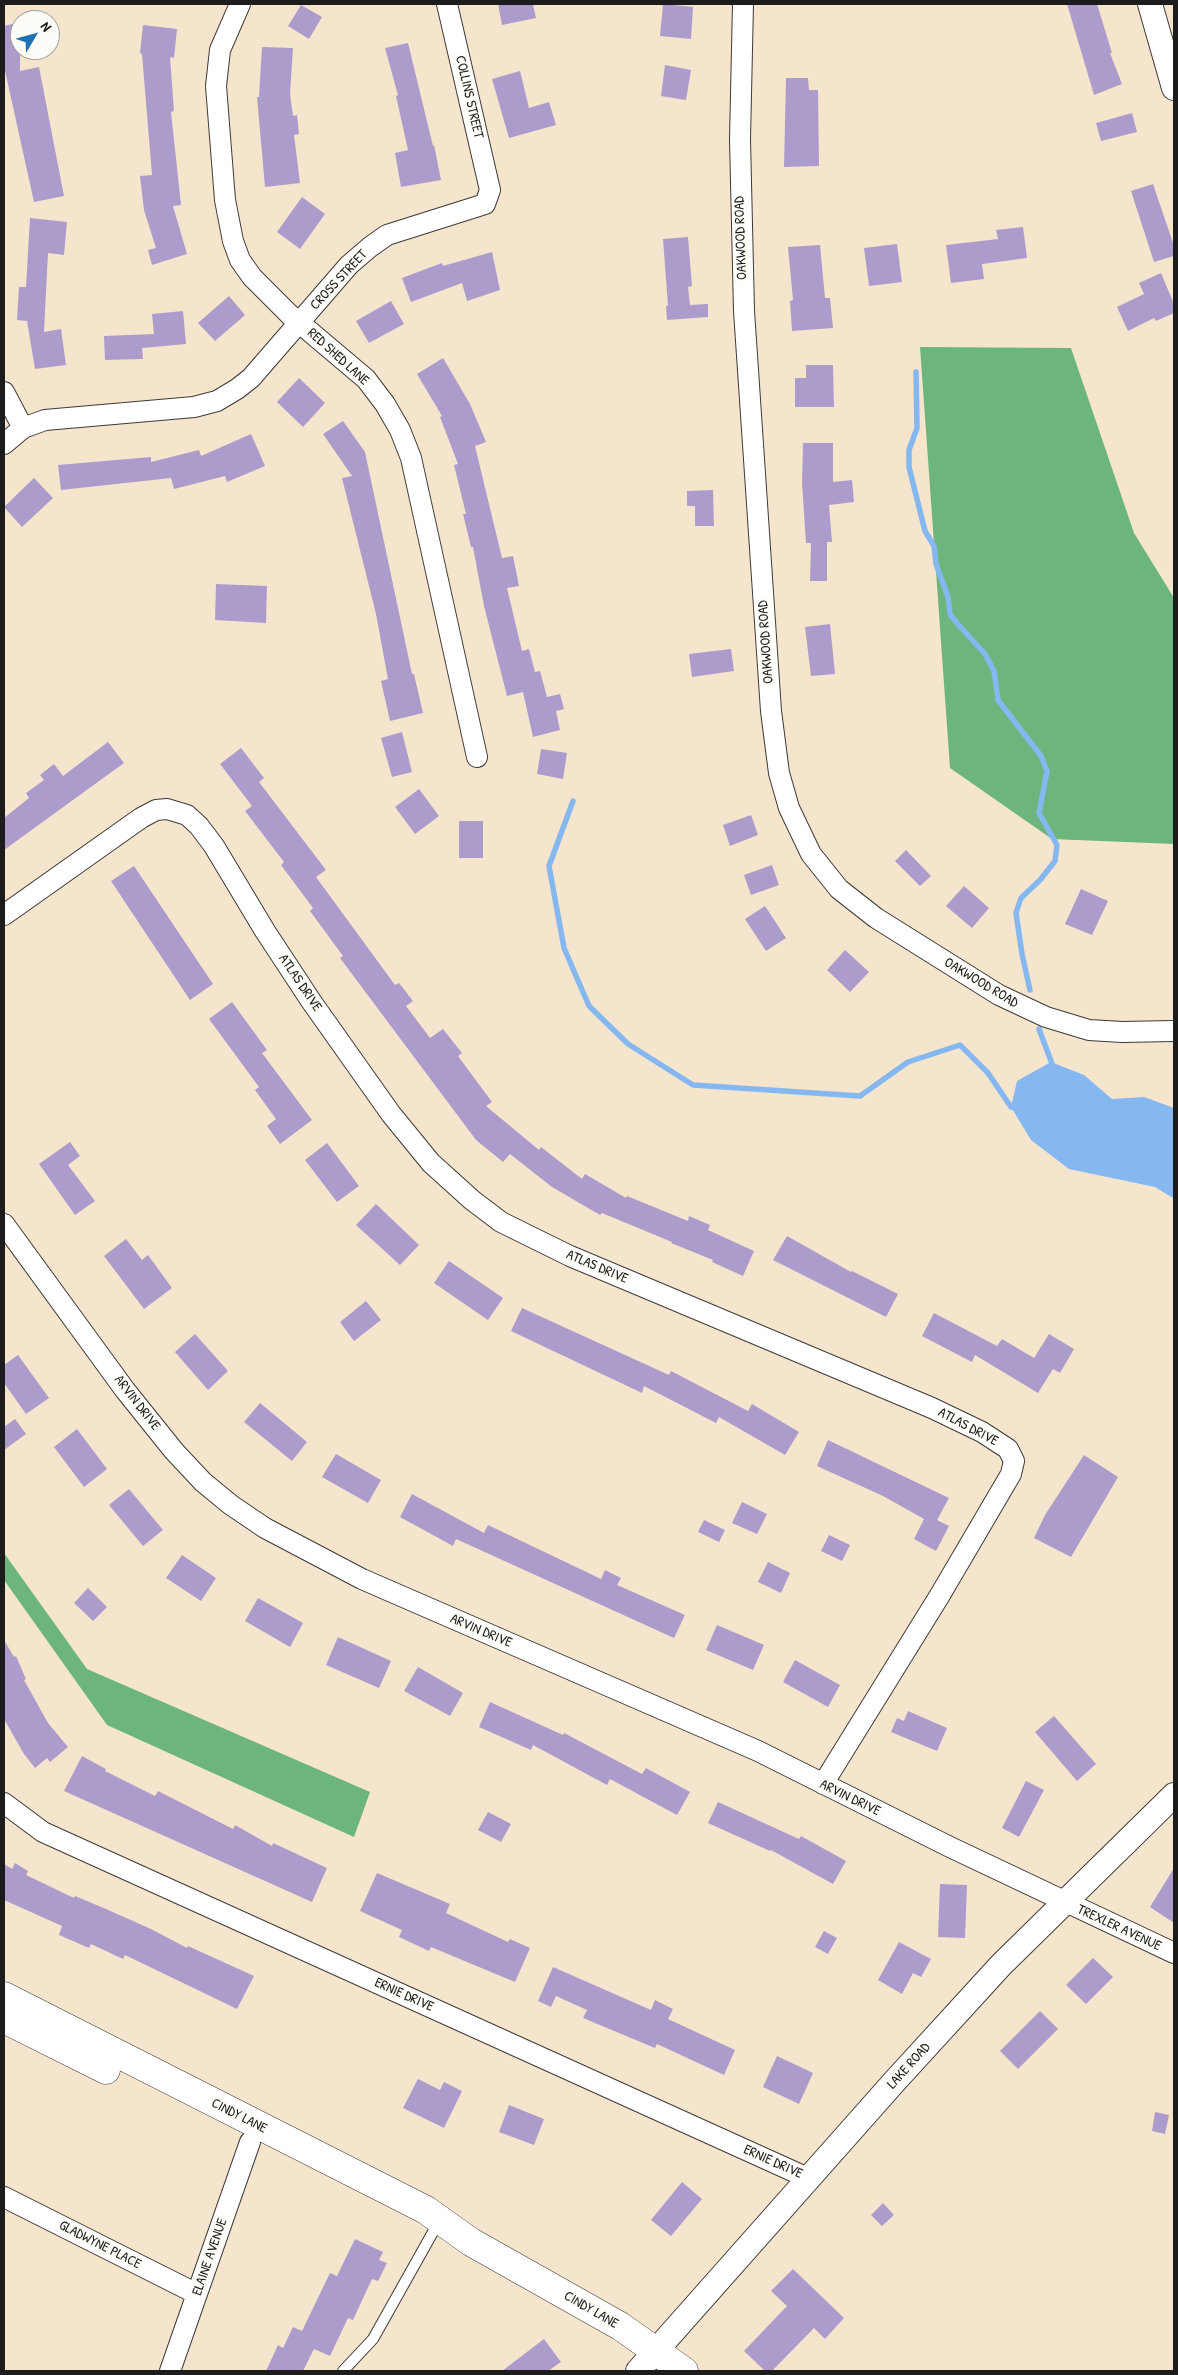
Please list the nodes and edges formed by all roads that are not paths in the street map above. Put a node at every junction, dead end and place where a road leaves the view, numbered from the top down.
1 (240, 4) edge
2 (447, 4) edge
3 (743, 4) edge
4 (1150, 4) edge
5 (1174, 88) edge
6 (490, 190) joint
7 (299, 323) junction
8 (4, 392) edge
9 (23, 428) junction
10 (4, 444) edge
11 (477, 756) dead end
12 (4, 915) edge
13 (1174, 1031) edge
14 (4, 1224) edge
15 (823, 1784) junction
16 (1174, 1795) edge
17 (4, 1803) edge
18 (1064, 1902) junction
19 (1174, 1953) edge
20 (4, 1996) edge
21 (4, 2019) edge
22 (250, 2142) junction
23 (810, 2179) junction
24 (4, 2197) edge
25 (433, 2232) junction
26 (470, 2242) junction
27 (197, 2294) junction
28 (657, 2350) junction
29 (170, 2371) edge
30 (343, 2371) edge
31 (638, 2371) edge
32 (684, 2371) edge

1 - 7 street, RED SHED LANE
2 - 6 street, COLLINS STREET
3 - 13 street, OAKWOOD ROAD
4 - 5 street
6 - 7 street, CROSS STREET
7 - 9 street, CROSS STREET
7 - 11 street, RED SHED LANE
8 - 9 street
9 - 10 street, CROSS STREET
12 - 15 street, ATLAS DRIVE
14 - 15 street, ARVIN DRIVE
15 - 18 street, ARVIN DRIVE
16 - 18 street, LAKE ROAD
17 - 23 street, ERNIE DRIVE
18 - 19 street, TREXLER AVENUE
18 - 23 street, LAKE ROAD
20 - 26 main road, CINDY LANE
21 - 22 main road, CINDY LANE
22 - 25 main road, CINDY LANE
22 - 27 street, ELAINE AVENUE
23 - 28 street, LAKE ROAD
24 - 27 street, GLADWYNE PLACE
25 - 26 main road, CINDY LANE
25 - 30 lane
26 - 28 main road, CINDY LANE
27 - 29 street, ELAINE AVENUE
28 - 31 street, LAKE ROAD
28 - 32 main road, CINDY LANE

